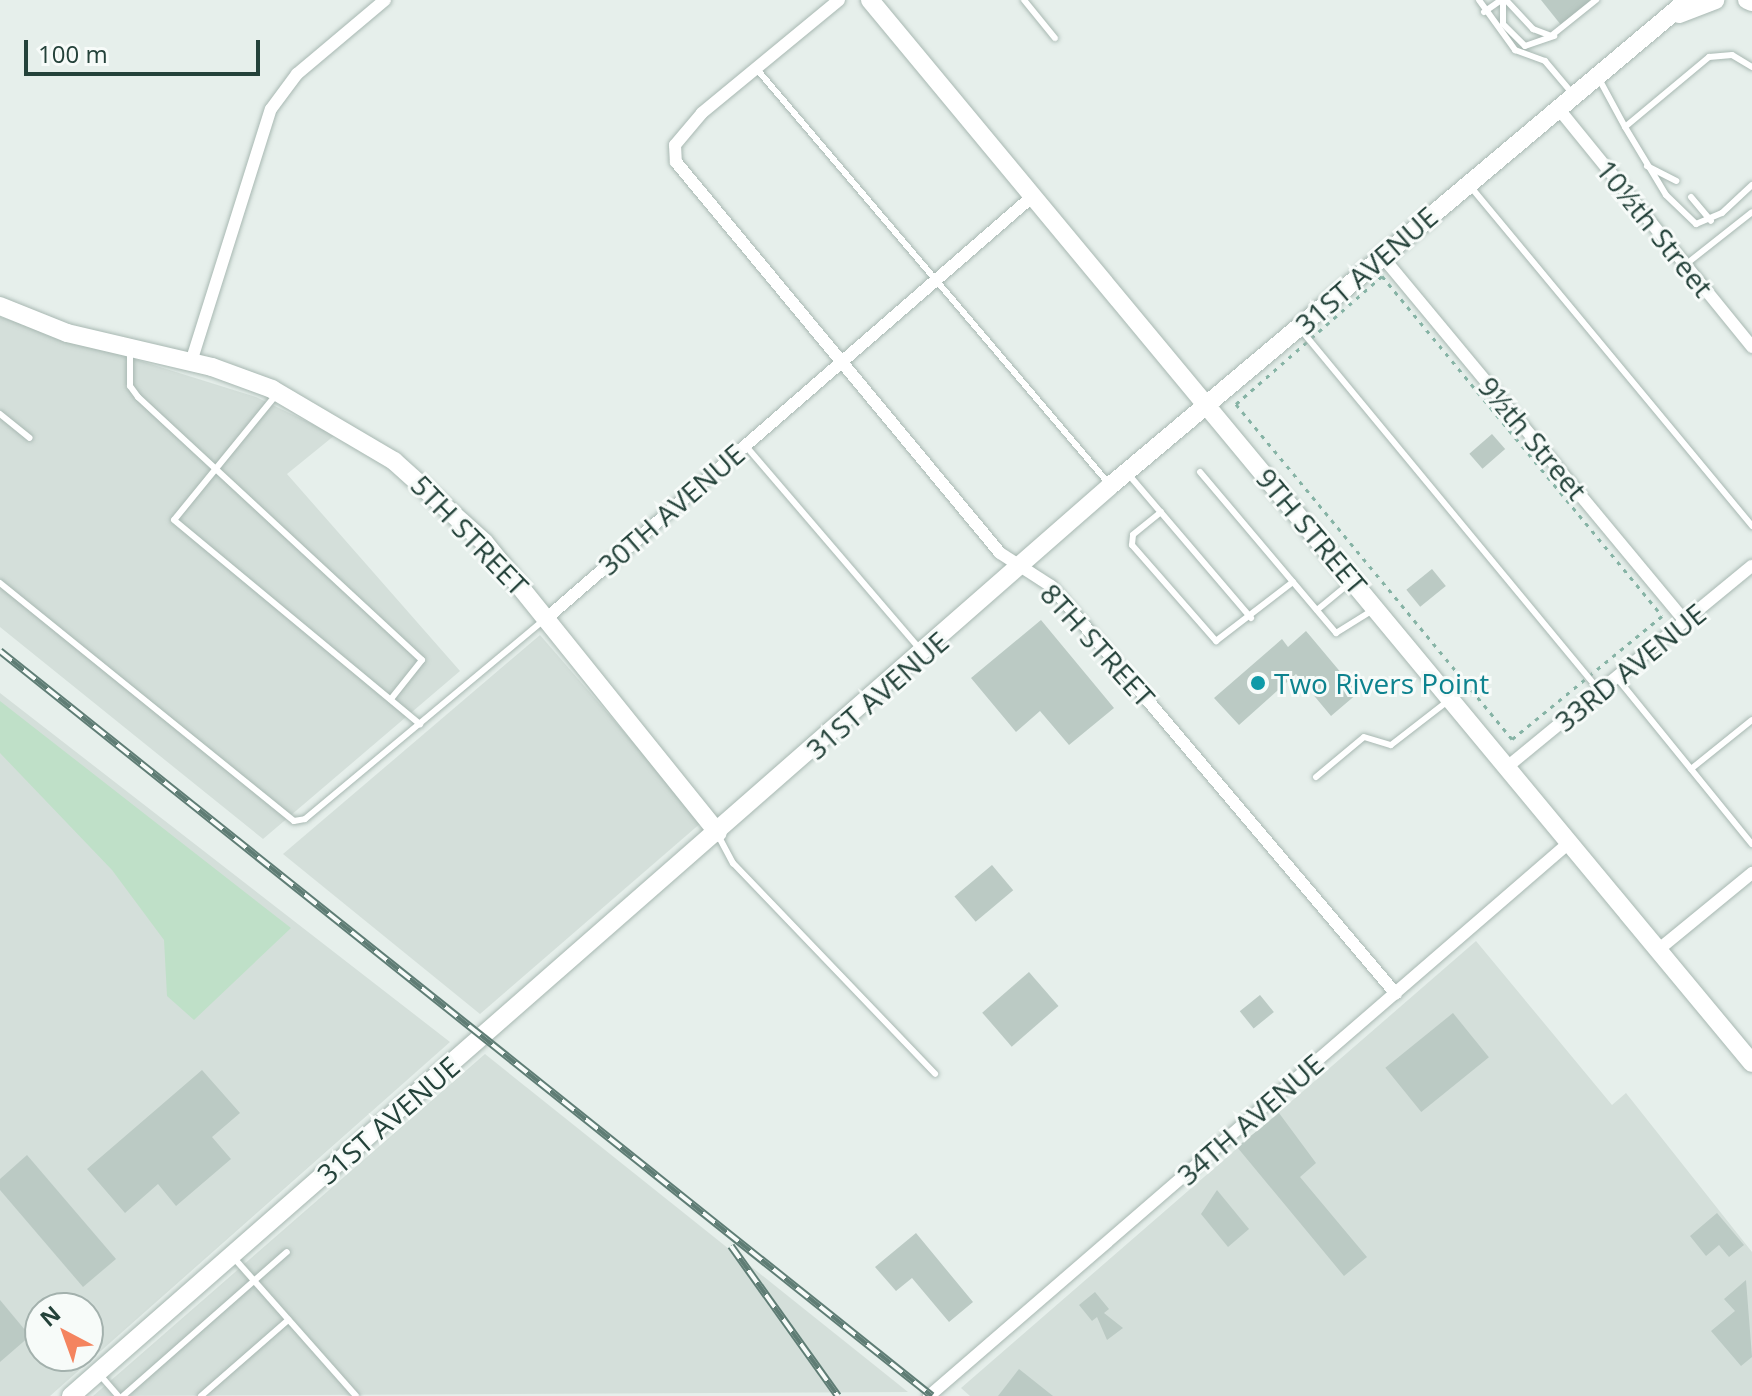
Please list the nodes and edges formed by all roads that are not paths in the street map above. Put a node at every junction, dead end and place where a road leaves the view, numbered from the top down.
1 (385, 0) edge
2 (839, 0) edge
3 (870, 0) edge
4 (1024, 0) edge
5 (1479, 0) edge
6 (1503, 0) edge
7 (1596, 0) edge
8 (1677, 0) edge
9 (1688, 0) edge
10 (1715, 0) edge
11 (1484, 12) junction
12 (1662, 21) junction
13 (1562, 29) junction
14 (1055, 38) dead end
15 (755, 67) junction
16 (1752, 67) edge
17 (1597, 75) junction
18 (1573, 95) junction
19 (1558, 108) junction
20 (1625, 127) junction
21 (1647, 166) junction
22 (1676, 181) dead end
23 (1468, 183) junction
24 (1752, 185) edge
25 (1034, 195) junction
26 (1691, 197) dead end
27 (1752, 212) edge
28 (1711, 221) junction
29 (1381, 255) junction
30 (1685, 265) junction
31 (937, 279) junction
32 (3, 311) edge
33 (1299, 327) junction
34 (1752, 347) edge
35 (130, 349) junction
36 (191, 362) junction
37 (842, 362) junction
38 (278, 392) junction
39 (1206, 403) junction
40 (0, 414) edge
41 (30, 438) dead end
42 (745, 445) junction
43 (216, 469) junction
44 (1200, 472) dead end
45 (1127, 473) junction
46 (1110, 486) junction
47 (1161, 512) junction
48 (1752, 526) edge
49 (1752, 566) edge
50 (1021, 567) junction
51 (1353, 580) junction
52 (1293, 582) junction
53 (0, 583) edge
54 (1376, 608) junction
55 (1317, 610) junction
56 (548, 617) junction
57 (1251, 618) junction
58 (1685, 621) junction
59 (925, 654) junction
60 (1617, 678) junction
61 (1600, 691) junction
62 (1450, 698) junction
63 (391, 699) junction
64 (1752, 720) edge
65 (420, 724) junction
66 (1507, 767) junction
67 (1691, 769) junction
68 (1316, 777) dead end
69 (718, 833) junction
70 (1570, 842) junction
71 (1752, 844) edge
72 (1752, 873) edge
73 (1658, 950) junction
74 (1396, 994) junction
75 (1752, 1063) edge
76 (935, 1074) dead end
77 (287, 1252) dead end
78 (232, 1256) junction
79 (254, 1281) junction
80 (288, 1320) junction
81 (98, 1373) junction
82 (71, 1396) edge
83 (120, 1396) edge
84 (201, 1396) edge
85 (356, 1396) edge
86 (929, 1396) edge

1 - 36 street
2 - 15 street
3 - 25 street, 9TH STREET
4 - 14 lane
5 - 11 lane
6 - 11 lane
6 - 13 lane
6 - 13 lane
7 - 13 lane
8 - 12 street
9 - 12 street, 31ST AVENUE
10 - 12 street
11 - 18 lane
12 - 17 street, 31ST AVENUE
15 - 31 lane
15 - 37 street, 8TH STREET
16 - 20 lane
17 - 18 street, 31ST AVENUE
17 - 20 lane
18 - 19 street, 31ST AVENUE
19 - 23 street, 31ST AVENUE
19 - 30 street, 10½th Street
20 - 21 lane
21 - 22 lane
21 - 28 lane
23 - 29 street, 31ST AVENUE
23 - 48 lane
24 - 28 lane
25 - 31 street, 30TH AVENUE
25 - 39 street, 9TH STREET
26 - 28 lane
27 - 30 lane
29 - 33 street, 31ST AVENUE
29 - 58 street, 9½th Street
30 - 34 street, 10½th Street
31 - 37 street, 30TH AVENUE
31 - 46 lane
32 - 35 street, 5TH STREET
33 - 39 street, 31ST AVENUE
33 - 61 lane
35 - 36 street, 5TH STREET
35 - 43 lane
36 - 38 street, 5TH STREET
37 - 42 street, 30TH AVENUE
37 - 50 street, 8TH STREET
38 - 43 lane
38 - 56 street, 5TH STREET
39 - 45 street, 31ST AVENUE
39 - 51 street, 9TH STREET
40 - 41 lane
42 - 56 street, 30TH AVENUE
42 - 59 lane
43 - 63 lane
43 - 63 lane
44 - 52 lane
45 - 46 street, 31ST AVENUE
45 - 47 lane
46 - 50 street, 31ST AVENUE
47 - 57 lane
47 - 57 lane
49 - 58 street, 33RD AVENUE
50 - 59 street, 31ST AVENUE
50 - 74 street, 8TH STREET
51 - 54 street, 9TH STREET
51 - 55 lane
52 - 55 lane
52 - 57 lane
53 - 65 lane, 30TH AVENUE
54 - 55 lane
54 - 62 street, 9TH STREET
56 - 65 lane, 30TH AVENUE
56 - 69 street, 5TH STREET
58 - 60 street, 33RD AVENUE
59 - 69 street, 31ST AVENUE
60 - 61 street, 33RD AVENUE
60 - 67 lane
61 - 66 street, 33RD AVENUE
62 - 66 street, 9TH STREET
62 - 68 lane
63 - 65 lane
64 - 67 lane
66 - 70 street, 9TH STREET
67 - 71 lane
69 - 76 lane
69 - 78 street, 31ST AVENUE
70 - 73 street, 9TH STREET
70 - 74 street, 34TH AVENUE
72 - 73 street
73 - 75 street, 9TH STREET
74 - 86 street, 34TH AVENUE
77 - 79 lane
78 - 79 lane
78 - 81 street, 31ST AVENUE
79 - 80 lane
79 - 83 lane
80 - 84 lane
80 - 85 lane
81 - 82 street, 31ST AVENUE
81 - 83 lane

